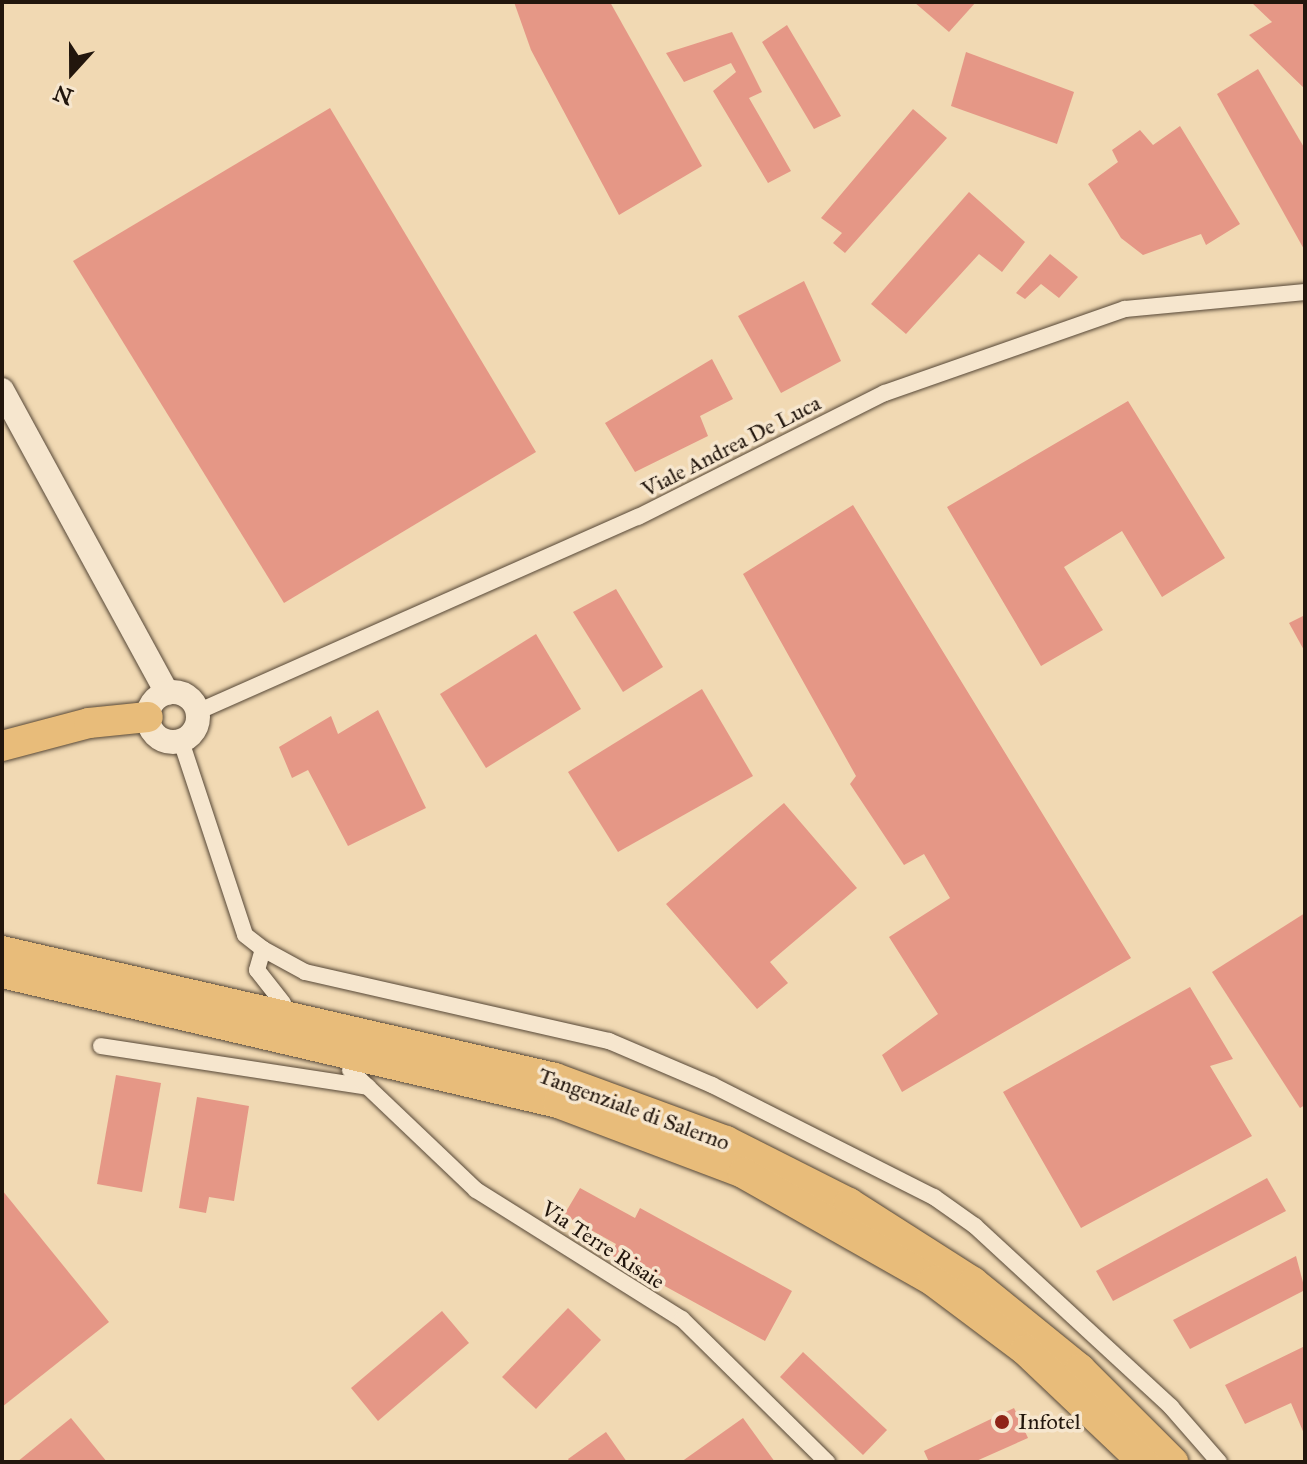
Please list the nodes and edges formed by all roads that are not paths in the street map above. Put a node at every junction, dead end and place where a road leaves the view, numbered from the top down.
1 (1305, 292) edge
2 (2, 390) edge
3 (167, 693) junction
4 (197, 712) junction
5 (148, 717) junction
6 (181, 741) junction
7 (2, 746) edge
8 (263, 949) junction
9 (2, 951) edge
10 (2, 973) edge
11 (283, 1003) dead end
12 (101, 1046) dead end
13 (350, 1070) dead end
14 (368, 1087) junction
15 (827, 1462) edge
16 (1143, 1462) edge
17 (1173, 1462) edge
18 (1219, 1462) edge

1 - 4 street, Viale Andrea De Luca
2 - 3 street
3 - 4 street
3 - 5 street
4 - 6 street
5 - 6 street
5 - 7 highway
6 - 8 street
8 - 11 street
8 - 18 street
9 - 17 highway, Tangenziale di Salerno
10 - 16 highway, Tangenziale di Salerno
12 - 14 street
13 - 14 street, Via Terre Risaie
14 - 15 street, Via Terre Risaie

